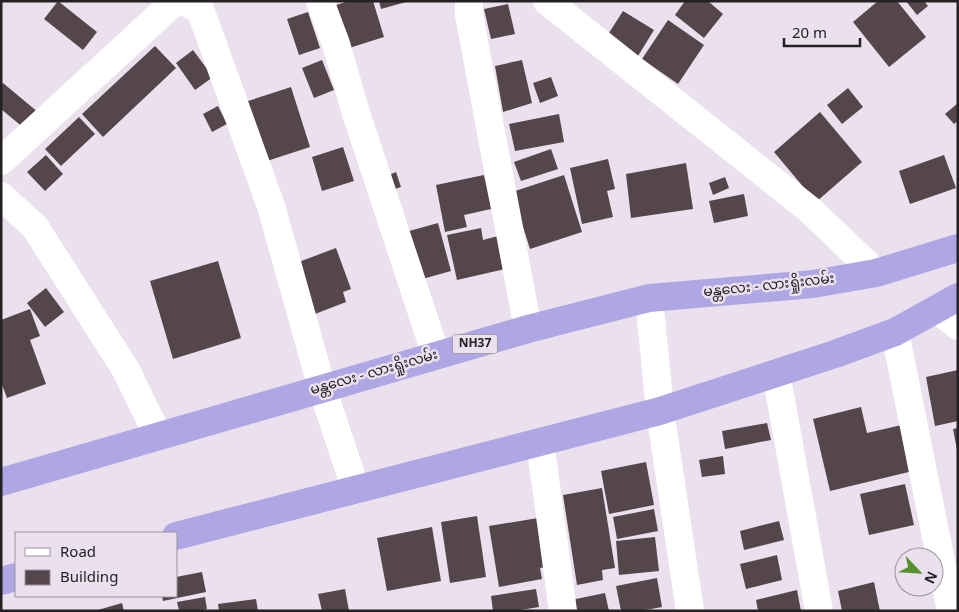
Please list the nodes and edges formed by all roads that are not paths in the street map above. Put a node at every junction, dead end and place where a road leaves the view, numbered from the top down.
1 (182, 1) edge
2 (320, 1) edge
3 (469, 1) edge
4 (557, 4) edge
5 (1, 161) edge
6 (1, 196) edge
7 (958, 248) edge
8 (876, 273) junction
9 (649, 298) junction
10 (947, 303) edge
11 (958, 326) edge
12 (528, 329) junction
13 (894, 332) junction
14 (436, 355) junction
15 (776, 373) junction
16 (322, 388) junction
17 (660, 411) junction
18 (158, 436) junction
19 (540, 442) junction
20 (1, 482) edge
21 (356, 490) junction
22 (178, 535) edge
23 (15, 577) edge
24 (1, 581) edge
25 (563, 611) edge
26 (690, 611) edge
27 (819, 611) edge
28 (951, 611) edge

1 - 5 street
1 - 16 street
2 - 14 street
3 - 12 street
4 - 8 street
6 - 18 street
7 - 8 highway, မန္တလေး - လားရှိုးလမ်း / NH37
8 - 9 highway, မန္တလေး - လားရှိုးလမ်း / NH37
9 - 12 highway, မန္တလေး - လားရှိုးလမ်း / NH37
9 - 17 street
10 - 11 street
10 - 13 highway
12 - 14 highway, မန္တလေး - လားရှိုးလမ်း / NH37
13 - 15 highway
13 - 28 street
14 - 16 highway, မန္တလေး - လားရှိုးလမ်း / NH37
15 - 17 highway
15 - 27 street
16 - 18 highway, မန္တလေး - လားရှိုးလမ်း / NH37
16 - 21 street
17 - 19 highway
17 - 26 street
18 - 20 highway, မန္တလေး - လားရှိုးလမ်း / NH37
19 - 21 highway
19 - 25 street
21 - 22 highway
23 - 24 highway

